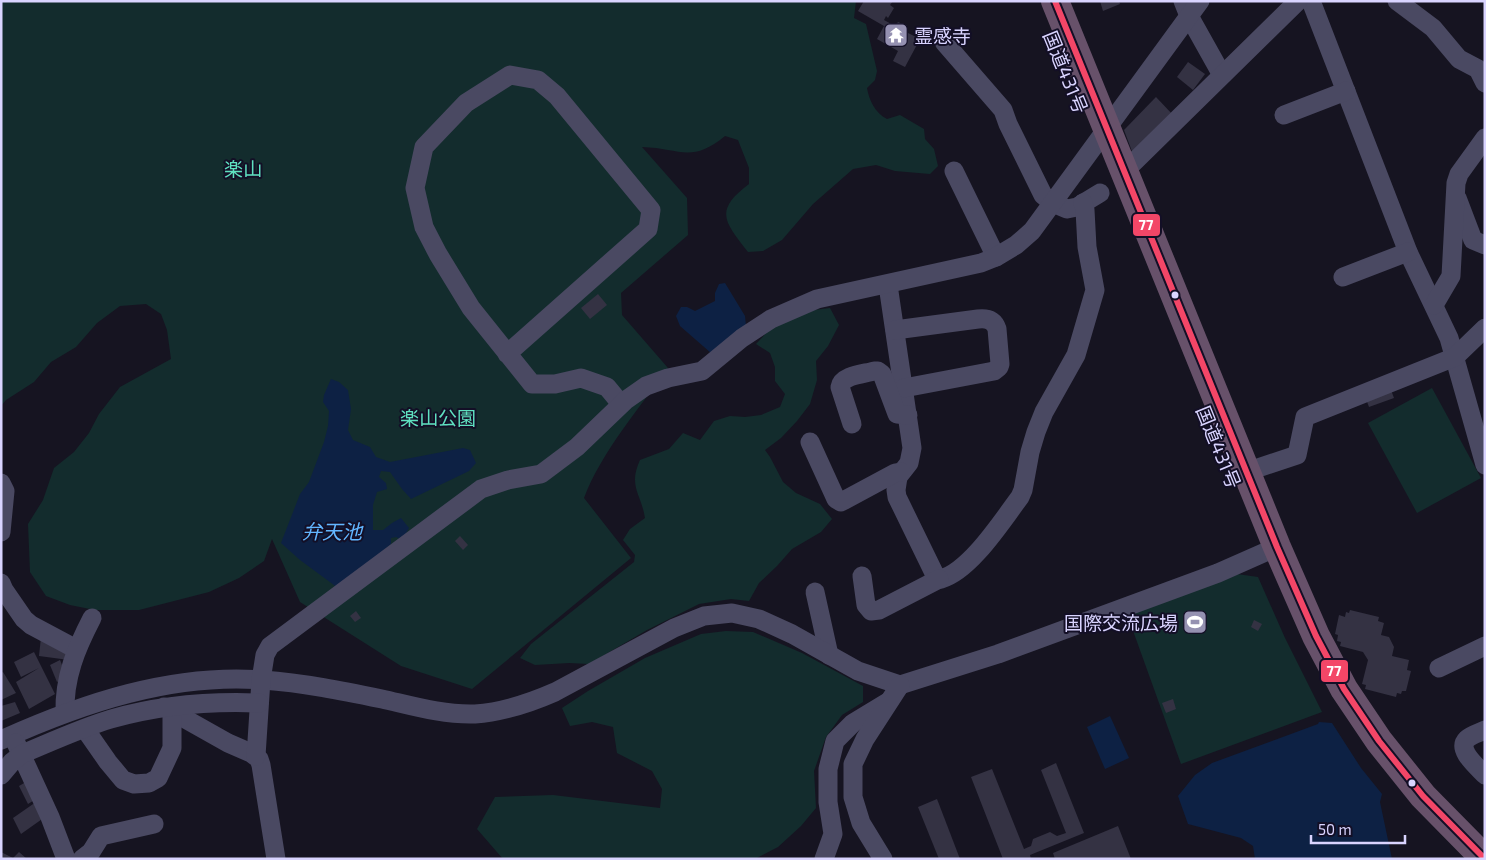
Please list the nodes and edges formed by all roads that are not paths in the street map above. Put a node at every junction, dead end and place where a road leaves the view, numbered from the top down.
1 (1038, 1) edge
2 (1055, 1) edge
3 (1298, 1) edge
4 (1310, 1) edge
5 (1397, 1) edge
6 (1191, 6) edge
7 (944, 42) dead end
8 (1222, 75) junction
9 (1485, 83) edge
10 (1346, 91) junction
11 (1284, 115) dead end
12 (1101, 138) junction
13 (1485, 138) edge
14 (1133, 162) dead end
15 (954, 171) dead end
16 (1100, 193) dead end
17 (1455, 193) junction
18 (1053, 202) junction
19 (1083, 203) junction
20 (1479, 243) edge
21 (1408, 252) junction
22 (996, 257) junction
23 (1451, 276) junction
24 (1343, 277) dead end
25 (888, 285) junction
26 (1434, 305) junction
27 (1485, 328) edge
28 (895, 330) junction
29 (507, 354) junction
30 (1455, 356) junction
31 (904, 388) junction
32 (621, 404) junction
33 (908, 414) junction
34 (852, 424) dead end
35 (810, 442) dead end
36 (1485, 466) edge
37 (901, 472) junction
38 (1246, 472) junction
39 (1, 483) edge
40 (1, 532) edge
41 (1269, 550) junction
42 (862, 576) dead end
43 (939, 579) junction
44 (1, 583) edge
45 (815, 592) dead end
46 (92, 618) dead end
47 (1485, 646) edge
48 (76, 649) junction
49 (829, 654) junction
50 (1439, 668) dead end
51 (261, 680) junction
52 (896, 693) junction
53 (260, 702) junction
54 (168, 710) junction
55 (65, 713) junction
56 (84, 728) junction
57 (1485, 730) edge
58 (7, 738) edge
59 (22, 754) junction
60 (256, 756) junction
61 (1485, 774) edge
62 (1, 775) edge
63 (154, 824) dead end
64 (66, 859) edge
65 (82, 859) edge
66 (276, 859) edge
67 (824, 859) edge
68 (883, 859) edge
69 (1459, 859) edge
70 (1485, 859) edge

1 - 12 highway, 国道431号
2 - 12 highway, 国道431号
3 - 8 street
4 - 10 street
5 - 9 street
6 - 8 street
6 - 12 street
7 - 18 street
8 - 14 street
10 - 11 street
10 - 21 street
12 - 18 street
12 - 38 highway, 国道431号
12 - 41 highway, 国道431号
13 - 17 street
15 - 22 street
16 - 19 street
17 - 20 street
17 - 23 street
18 - 19 street
18 - 22 street
19 - 43 street
20 - 23 street
21 - 24 street
21 - 26 street
22 - 25 street
23 - 26 street
25 - 28 street
25 - 32 street
26 - 30 street
27 - 30 street
28 - 31 street
28 - 31 street
29 - 29 street
29 - 32 street
30 - 36 street
30 - 38 street
31 - 33 street
32 - 51 street
33 - 34 street
33 - 37 street
35 - 37 street
37 - 43 street
38 - 41 highway, 国道431号
39 - 40 street
41 - 52 street
41 - 69 highway, 国道431号
41 - 70 highway, 国道431号
42 - 43 street
44 - 48 street
45 - 49 street
46 - 48 street
47 - 50 street
48 - 55 street
49 - 51 street
49 - 52 street
51 - 53 street
51 - 55 street
52 - 67 street
52 - 68 street
53 - 54 street
53 - 60 street
54 - 56 street
54 - 56 street
54 - 60 street
55 - 58 street
56 - 59 street
57 - 61 street
58 - 59 street
59 - 62 street
59 - 64 street
60 - 66 street
63 - 65 street

